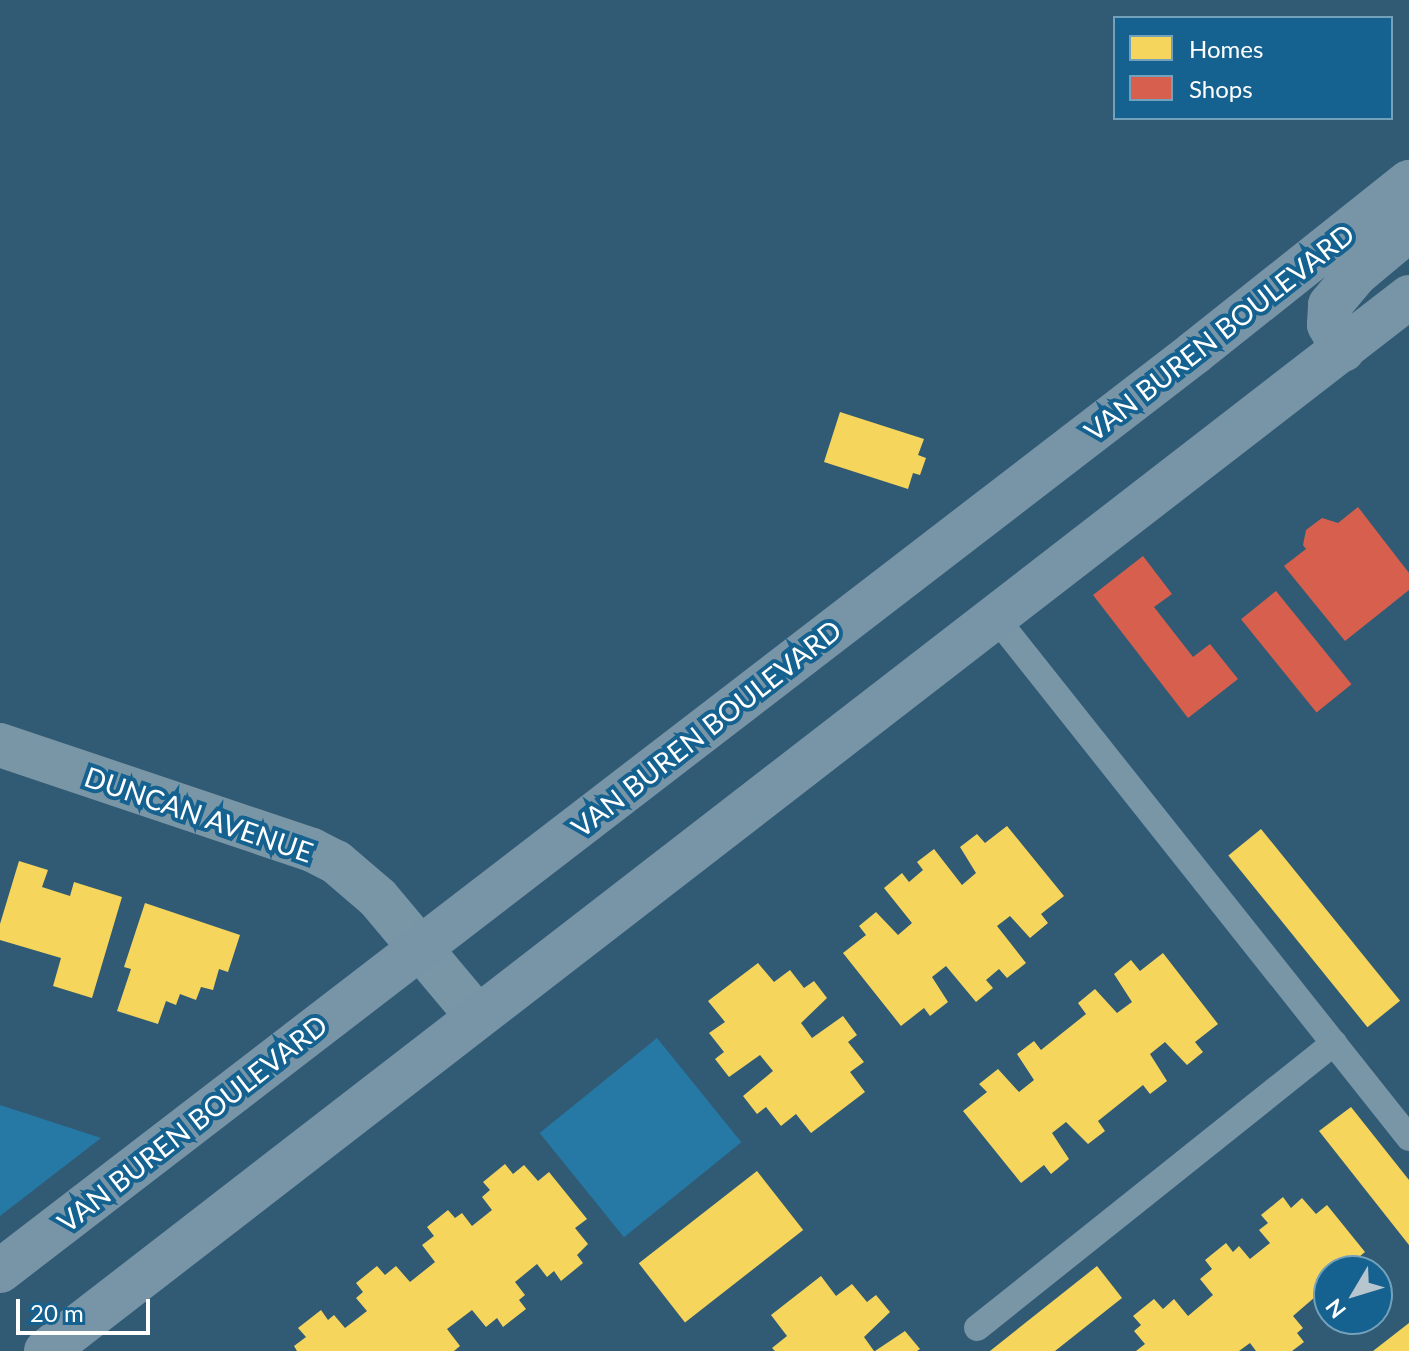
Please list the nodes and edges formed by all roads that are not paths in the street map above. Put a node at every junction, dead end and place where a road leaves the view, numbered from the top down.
1 (1409, 182) edge
2 (1409, 230) edge
3 (1409, 297) edge
4 (1343, 350) junction
5 (996, 618) junction
6 (0, 745) edge
7 (422, 946) junction
8 (477, 1016) junction
9 (1334, 1043) junction
10 (1409, 1138) edge
11 (0, 1271) edge
12 (977, 1328) dead end
13 (65, 1345) edge

1 - 7 main road, VAN BUREN BOULEVARD
2 - 4 main road
3 - 4 main road
4 - 5 main road
5 - 8 main road
5 - 9 lane
6 - 7 street, DUNCAN AVENUE
7 - 8 street, DUNCAN AVENUE
7 - 11 main road, VAN BUREN BOULEVARD
8 - 13 main road
9 - 10 lane
9 - 12 lane

